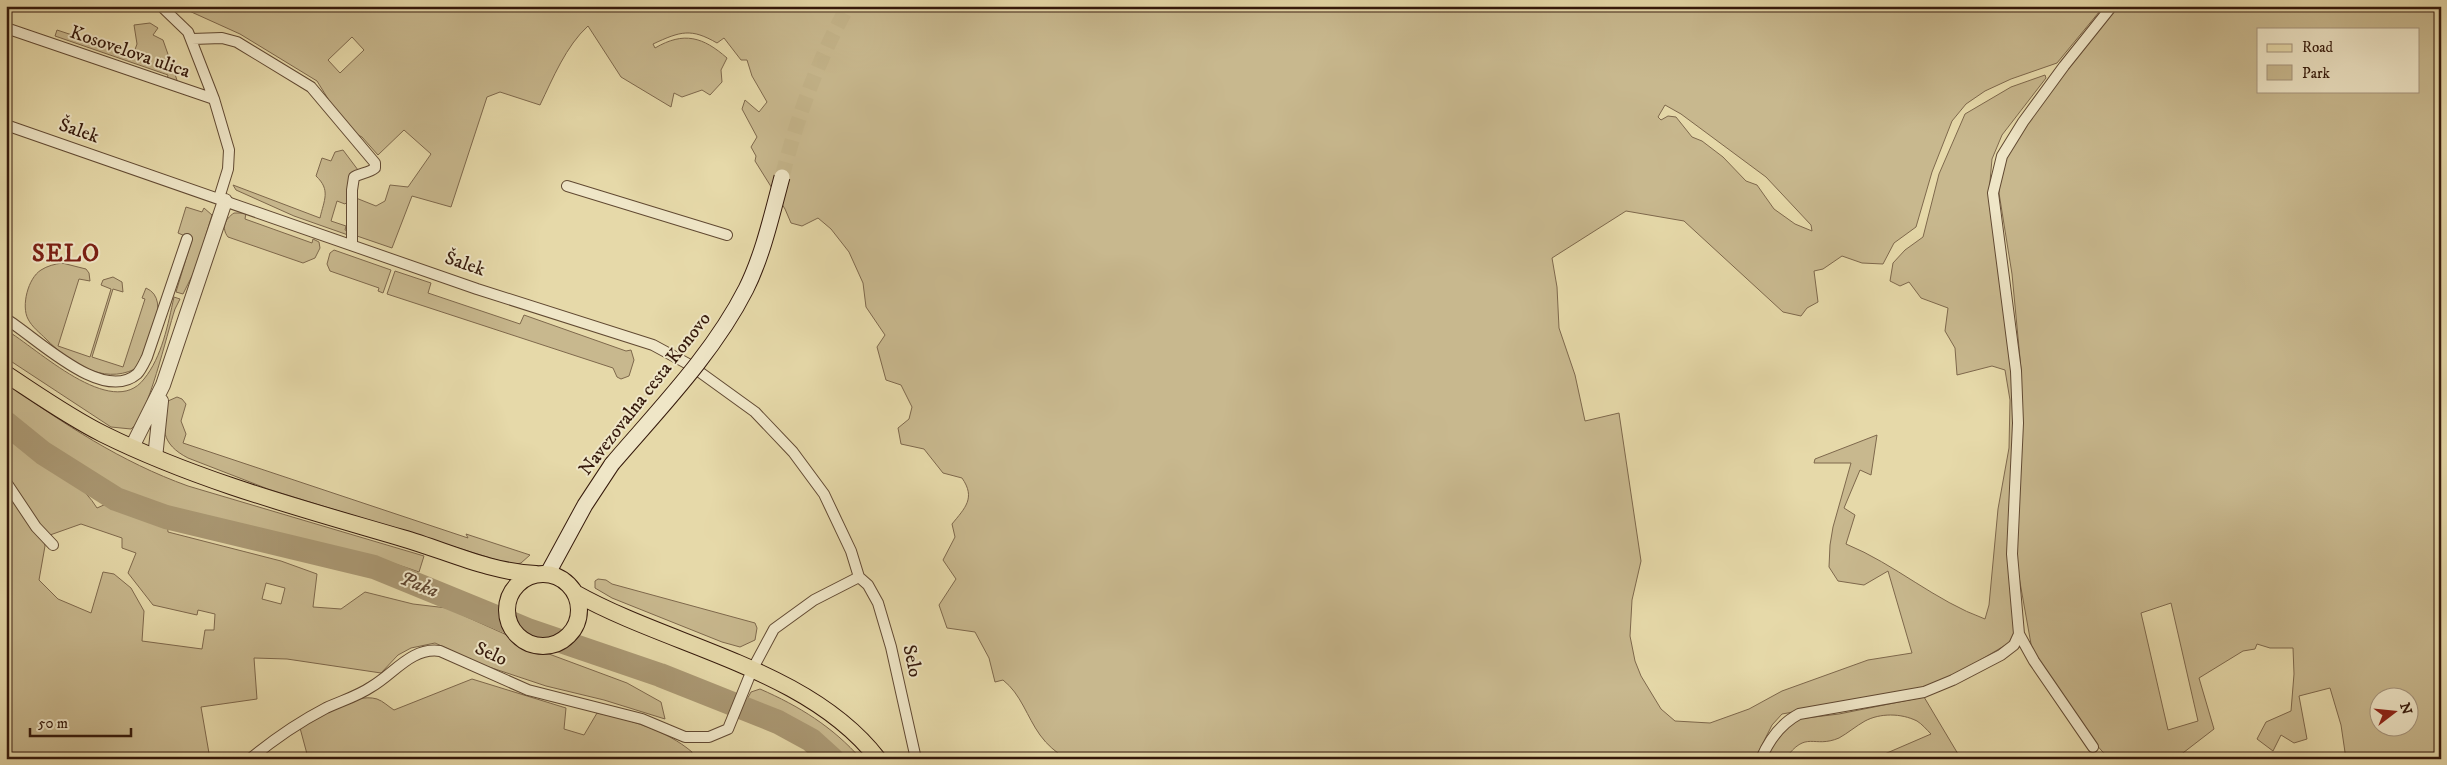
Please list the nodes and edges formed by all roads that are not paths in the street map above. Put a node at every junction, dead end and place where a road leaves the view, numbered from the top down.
1 (161, 6) edge
2 (2112, 6) edge
3 (6, 28) edge
4 (192, 39) junction
5 (214, 99) junction
6 (6, 125) edge
7 (782, 177) tunnel mouth
8 (567, 186) dead end
9 (222, 200) junction
10 (727, 234) dead end
11 (186, 239) dead end
12 (352, 244) junction
13 (6, 319) edge
14 (690, 365) joint
15 (6, 374) edge
16 (163, 385) junction
17 (132, 447) junction
18 (155, 458) junction
19 (6, 482) edge
20 (52, 545) dead end
21 (498, 570) junction
22 (542, 574) junction
23 (859, 577) junction
24 (516, 584) junction
25 (575, 593) junction
26 (614, 612) junction
27 (576, 623) junction
28 (2019, 634) junction
29 (752, 670) junction
30 (2093, 747) dead end
31 (250, 759) edge
32 (878, 759) edge
33 (916, 759) edge
34 (1761, 759) edge

1 - 4 street, Kosovelova ulica
2 - 28 street
3 - 5 street, Kosovelova ulica
4 - 5 street, Kosovelova ulica
4 - 12 street, Kosovelova ulica
5 - 9 street, Kosovelova ulica
6 - 9 street, Šalek
7 - 22 main road, Navezovalna cesta Konovo, bridge
8 - 10 street
9 - 12 street, Šalek
9 - 16 street
11 - 13 street
12 - 14 street, Šalek
14 - 23 street, Selo
15 - 17 main road
16 - 17 street
16 - 18 street
17 - 18 main road
18 - 21 main road
19 - 20 street
21 - 22 main road
21 - 24 main road
22 - 24 main road
22 - 25 main road
23 - 29 street
23 - 33 street, Selo
24 - 27 main road
25 - 26 main road
25 - 27 main road
26 - 27 main road
26 - 29 main road
28 - 30 street
28 - 34 street
29 - 31 street, Selo
29 - 32 main road

